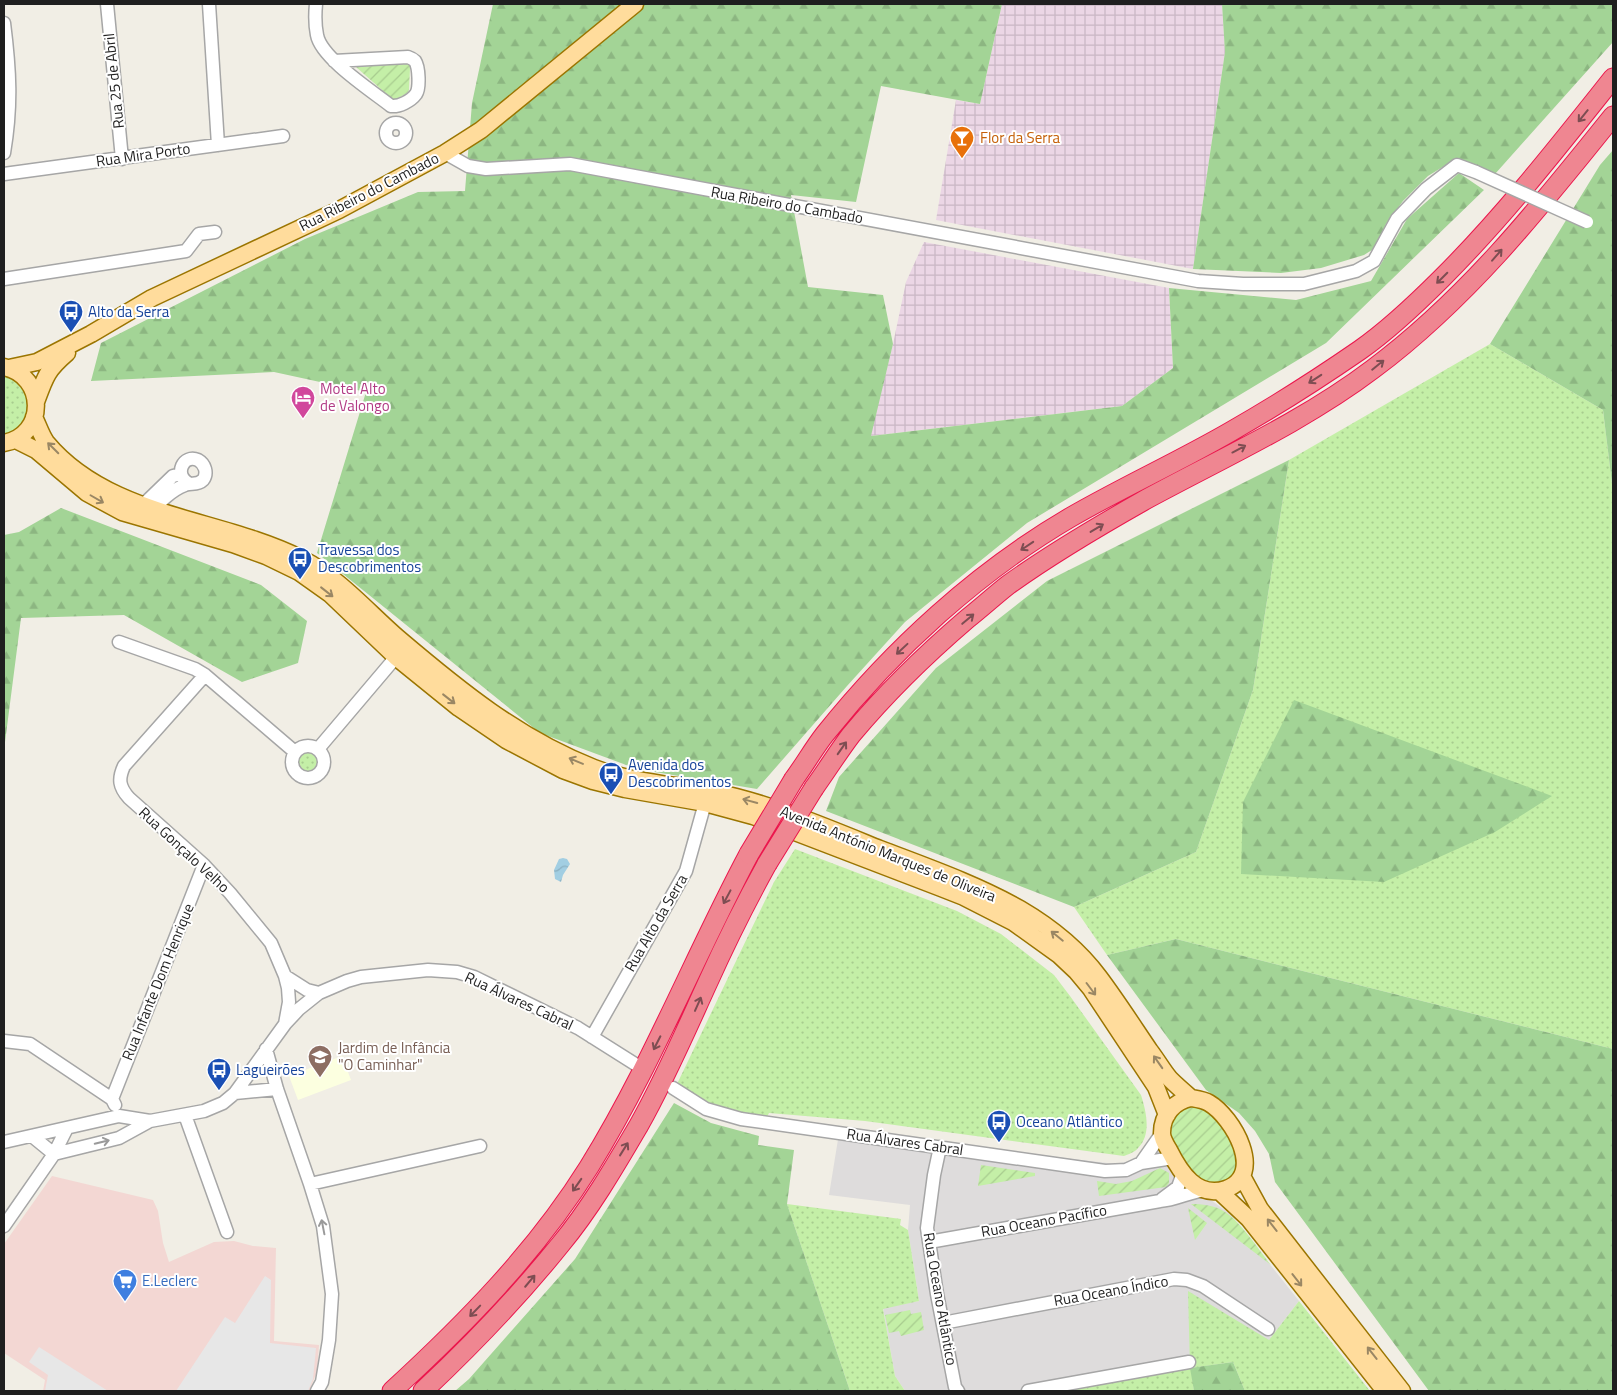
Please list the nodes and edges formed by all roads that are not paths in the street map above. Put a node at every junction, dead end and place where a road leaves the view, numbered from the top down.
1 (107, 4) edge
2 (209, 4) edge
3 (316, 4) edge
4 (635, 4) edge
5 (4, 23) edge
6 (334, 61) junction
7 (1613, 78) edge
8 (391, 106) junction
9 (1613, 116) edge
10 (392, 123) dead end
11 (283, 136) dead end
12 (218, 145) junction
13 (4, 153) edge
14 (445, 153) junction
15 (122, 158) junction
16 (4, 174) edge
17 (1587, 222) dead end
18 (215, 232) dead end
19 (4, 278) edge
20 (91, 334) junction
21 (6, 368) edge
22 (35, 409) junction
23 (10, 442) edge
24 (167, 497) junction
25 (145, 513) junction
26 (174, 515) junction
27 (396, 636) junction
28 (119, 642) dead end
29 (419, 655) junction
30 (396, 656) junction
31 (205, 675) junction
32 (318, 749) junction
33 (295, 752) junction
34 (707, 797) junction
35 (204, 865) junction
36 (285, 976) junction
37 (319, 993) junction
38 (285, 1024) junction
39 (592, 1036) junction
40 (4, 1041) edge
41 (266, 1049) junction
42 (635, 1064) dead end
43 (673, 1088) dead end
44 (277, 1090) junction
45 (235, 1093) junction
46 (1191, 1098) junction
47 (112, 1099) junction
48 (185, 1115) junction
49 (119, 1116) junction
50 (1167, 1116) junction
51 (150, 1120) junction
52 (67, 1128) junction
53 (1162, 1133) junction
54 (32, 1136) junction
55 (4, 1142) edge
56 (480, 1146) dead end
57 (940, 1147) junction
58 (54, 1154) junction
59 (1173, 1158) junction
60 (1141, 1163) junction
61 (1183, 1173) junction
62 (1242, 1176) junction
63 (310, 1184) junction
64 (1212, 1191) junction
65 (1160, 1201) junction
66 (4, 1226) edge
67 (227, 1232) dead end
68 (929, 1242) junction
69 (943, 1323) junction
70 (1268, 1329) dead end
71 (1188, 1362) dead end
72 (317, 1391) edge
73 (392, 1391) edge
74 (423, 1391) edge
75 (958, 1391) edge
76 (1028, 1391) edge
77 (1385, 1391) edge
78 (1402, 1391) edge

1 - 15 street, Rua 25 de Abril
2 - 12 street
3 - 6 street
4 - 14 main road
5 - 13 street
6 - 8 street
6 - 8 street
7 -> 73 highway, bridge
8 - 10 street
74 -> 9 highway, bridge
11 - 12 street, Rua Mira Porto
12 - 15 street, Rua Mira Porto
14 - 17 street, Rua Ribeiro do Cambado, bridge
14 - 20 main road, Rua Ribeiro do Cambado
15 - 16 street, Rua Mira Porto
18 - 19 street
20 - 21 main road, Rua Ribeiro do Cambado
20 - 22 main road, Rua Ribeiro do Cambado
21 - 22 main road
22 - 23 main road, Rua Ribeiro do Cambado
25 -> 22 main road
23 -> 25 main road
24 - 25 street
24 - 25 street
24 - 26 street
25 - 26 main road
25 -> 30 main road
26 - 27 main road
27 - 29 main road
27 - 30 street
28 - 31 street
29 - 30 street
34 -> 29 main road
30 - 32 street
30 -> 34 main road
31 - 33 street
31 - 35 street, Rua Gonçalo Velho
32 - 33 street
32 - 33 street
34 - 39 street, Rua Alto da Serra
46 -> 34 main road, Avenida António Marques de Oliveira
34 -> 50 main road, Avenida António Marques de Oliveira
35 - 36 street, Rua Gonçalo Velho
35 - 47 street, Rua Infante Dom Henrique
36 - 37 street
36 - 38 street, Rua Gonçalo Velho
37 - 38 street, Rua Álvares Cabral
37 - 39 street, Rua Álvares Cabral
38 - 41 street, Rua Álvares Cabral
39 - 42 street, Rua Álvares Cabral
40 - 47 street
41 - 44 street
41 - 45 street, Rua Álvares Cabral
43 - 57 street, Rua Álvares Cabral
44 - 45 street
44 - 63 street
45 - 48 street, Rua Álvares Cabral
46 - 50 main road
46 - 62 main road, Avenida António Marques de Oliveira
47 - 49 street
48 - 51 street, Rua Álvares Cabral
48 - 67 street
49 - 51 street, Rua Álvares Cabral
49 - 52 street, Rua Álvares Cabral
50 - 53 main road
58 -> 51 street, Rua Álvares Cabral
52 - 54 street, Rua Álvares Cabral
52 - 58 street
53 - 59 main road
53 - 60 street
54 - 55 street, Rua Álvares Cabral
54 - 58 street
56 - 63 street
57 - 60 street, Rua Álvares Cabral
57 - 68 street, Rua Oceano Atlântico
58 - 66 street
59 - 60 street, Rua Álvares Cabral
59 - 61 main road
61 - 64 main road
61 - 65 street
62 - 64 main road
78 -> 62 main road
72 -> 63 street
64 - 65 street, Rua Oceano Pacífico
64 -> 77 main road
65 - 68 street, Rua Oceano Pacífico
68 - 69 street, Rua Oceano Atlântico
69 - 70 street, Rua Oceano Índico
69 - 75 street, Rua Oceano Atlântico
71 - 76 street

